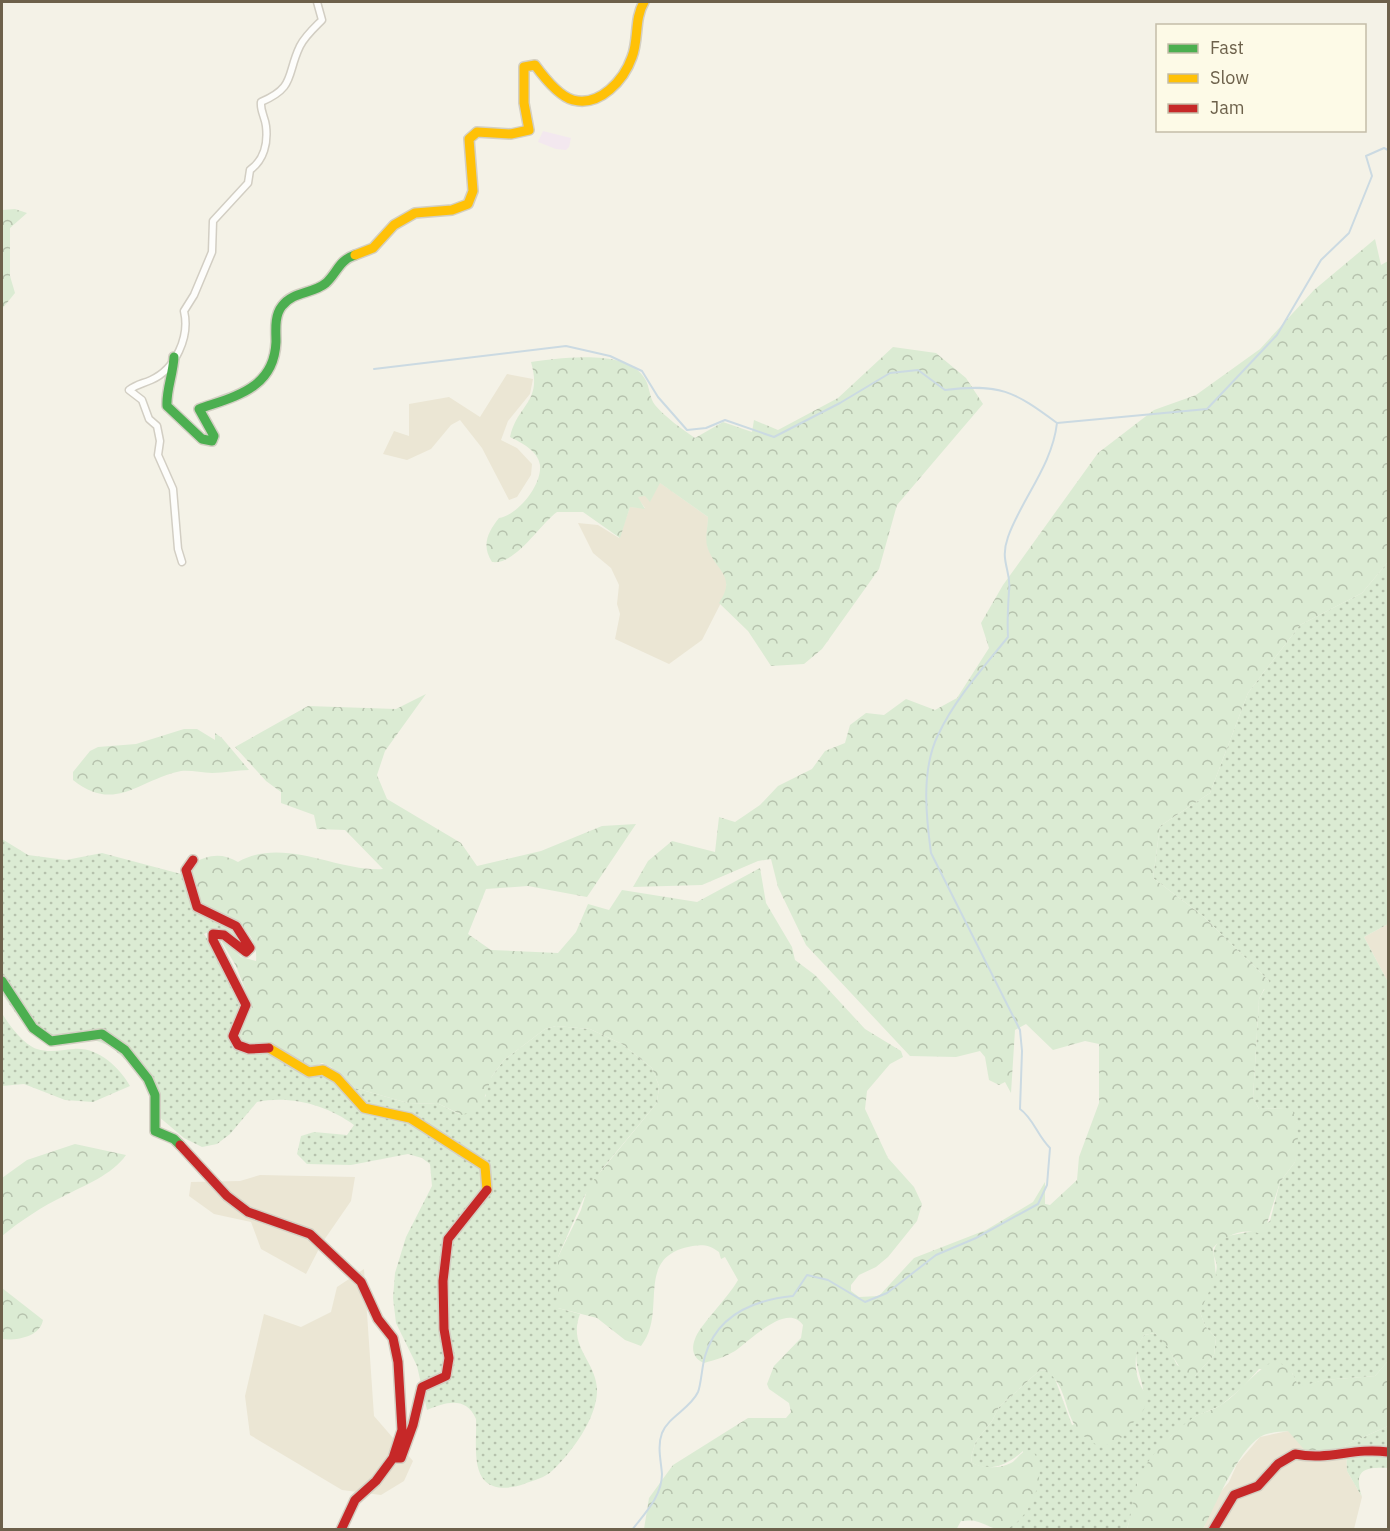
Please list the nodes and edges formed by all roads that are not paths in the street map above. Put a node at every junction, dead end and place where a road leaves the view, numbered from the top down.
1 (317, 2) edge
2 (644, 2) edge
3 (174, 357) junction
4 (182, 562) dead end
5 (194, 860) dead end
6 (2, 981) edge
7 (1389, 1452) edge
8 (393, 1458) junction
9 (341, 1530) edge
10 (1213, 1530) edge

1 - 3 street
2 - 3 street
3 - 4 street
5 - 8 street
6 - 8 street
7 - 10 street
8 - 9 street

